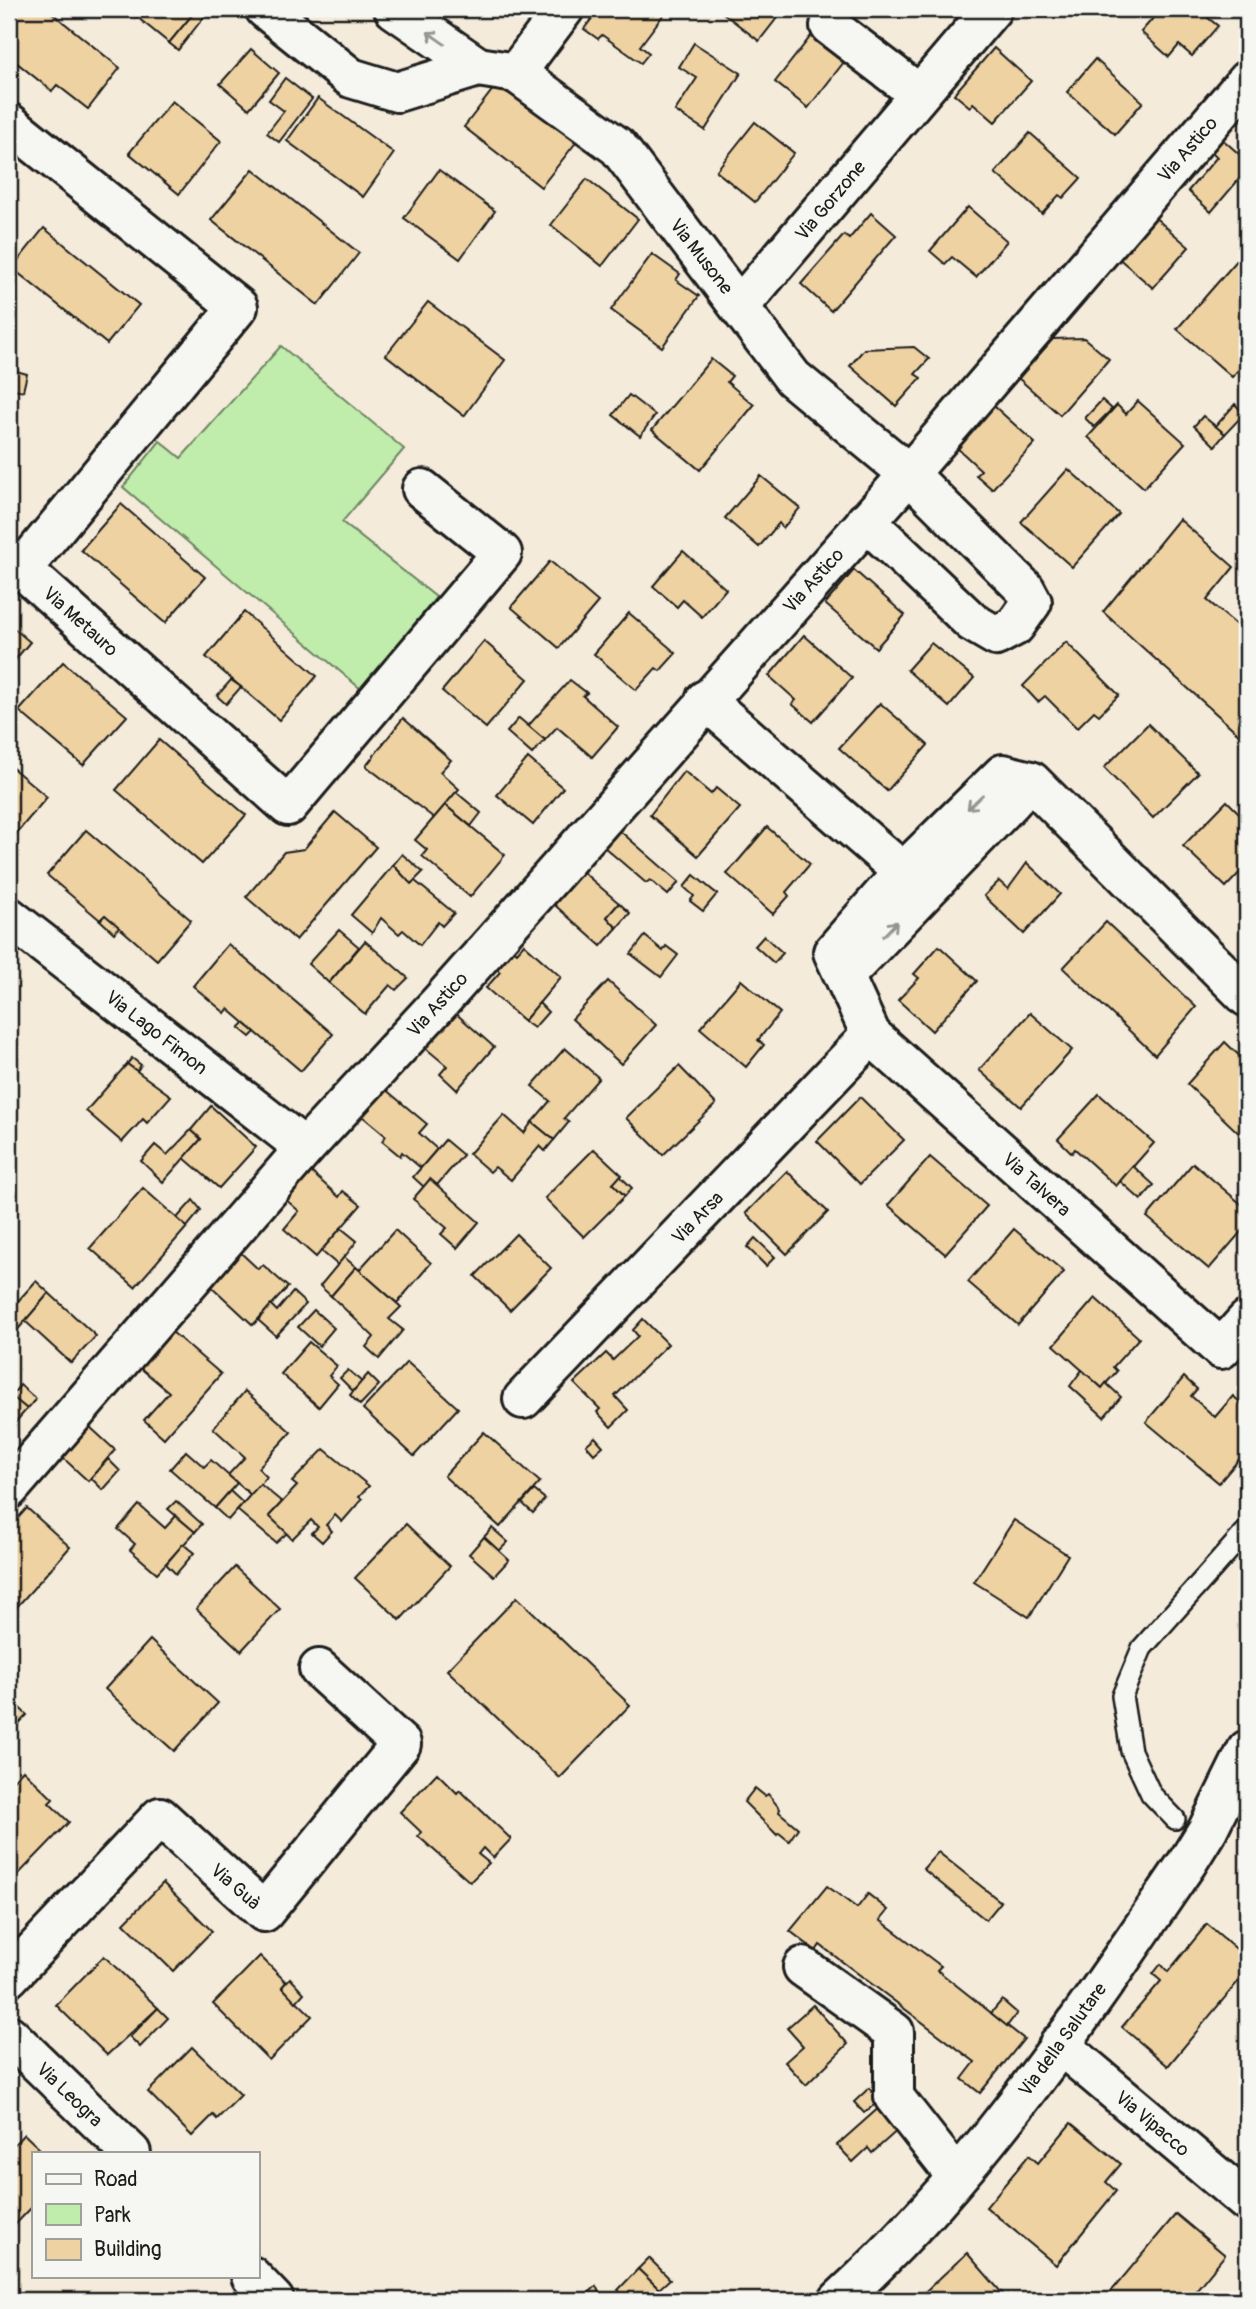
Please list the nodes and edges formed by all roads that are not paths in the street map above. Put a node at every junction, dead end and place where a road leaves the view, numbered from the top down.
1 (265, 9) edge
2 (394, 9) edge
3 (564, 9) edge
4 (992, 9) edge
5 (831, 26) dead end
6 (478, 67) junction
7 (516, 74) junction
8 (1247, 80) edge
9 (919, 94) junction
10 (1234, 119) edge
11 (9, 123) edge
12 (740, 306) junction
13 (909, 474) junction
14 (422, 489) dead end
15 (866, 521) junction
16 (705, 700) junction
17 (1031, 781) junction
18 (903, 872) junction
19 (9, 917) edge
20 (843, 978) junction
21 (1247, 997) edge
22 (871, 1035) junction
23 (305, 1148) junction
24 (1247, 1320) edge
25 (523, 1399) dead end
26 (9, 1489) edge
27 (1247, 1530) edge
28 (319, 1669) dead end
29 (1247, 1750) edge
30 (1175, 1819) dead end
31 (803, 1967) dead end
32 (9, 1977) edge
33 (9, 2035) edge
34 (1059, 2044) junction
35 (130, 2152) edge
36 (956, 2176) junction
37 (1247, 2202) edge
38 (253, 2278) edge
39 (274, 2300) edge
40 (839, 2300) edge

1 - 6 street, Via Musone
6 -> 2 street, Via Musone
3 - 7 street
4 - 9 street, Via Gorzone
5 - 9 street
6 - 7 street, Via Musone
7 - 12 street, Via Musone
8 - 10 street, Via Astico
9 - 12 street, Via Gorzone
10 - 13 street, Via Astico
11 - 14 street, Via Metauro
12 - 13 street, Via Musone
13 - 15 street, Via Astico
13 - 15 street
15 - 16 street, Via Astico
16 - 18 street
16 - 23 street, Via Astico
17 -> 18 street, Via Talvera
20 -> 17 street
17 - 21 street
18 - 20 street, Via Talvera
19 - 23 street, Via Lago Fimon
20 - 22 street, Via Talvera
22 - 24 street, Via Talvera
22 - 25 street, Via Arsa
23 - 26 street, Via Astico
27 - 30 lane
28 - 32 street, Via Guà
29 - 34 street, Via della Salutare
31 - 36 street
33 - 35 street, Via Leogra
34 - 36 street, Via della Salutare
34 - 37 street, Via Vipacco
36 - 40 street, Via della Salutare
38 - 39 street

